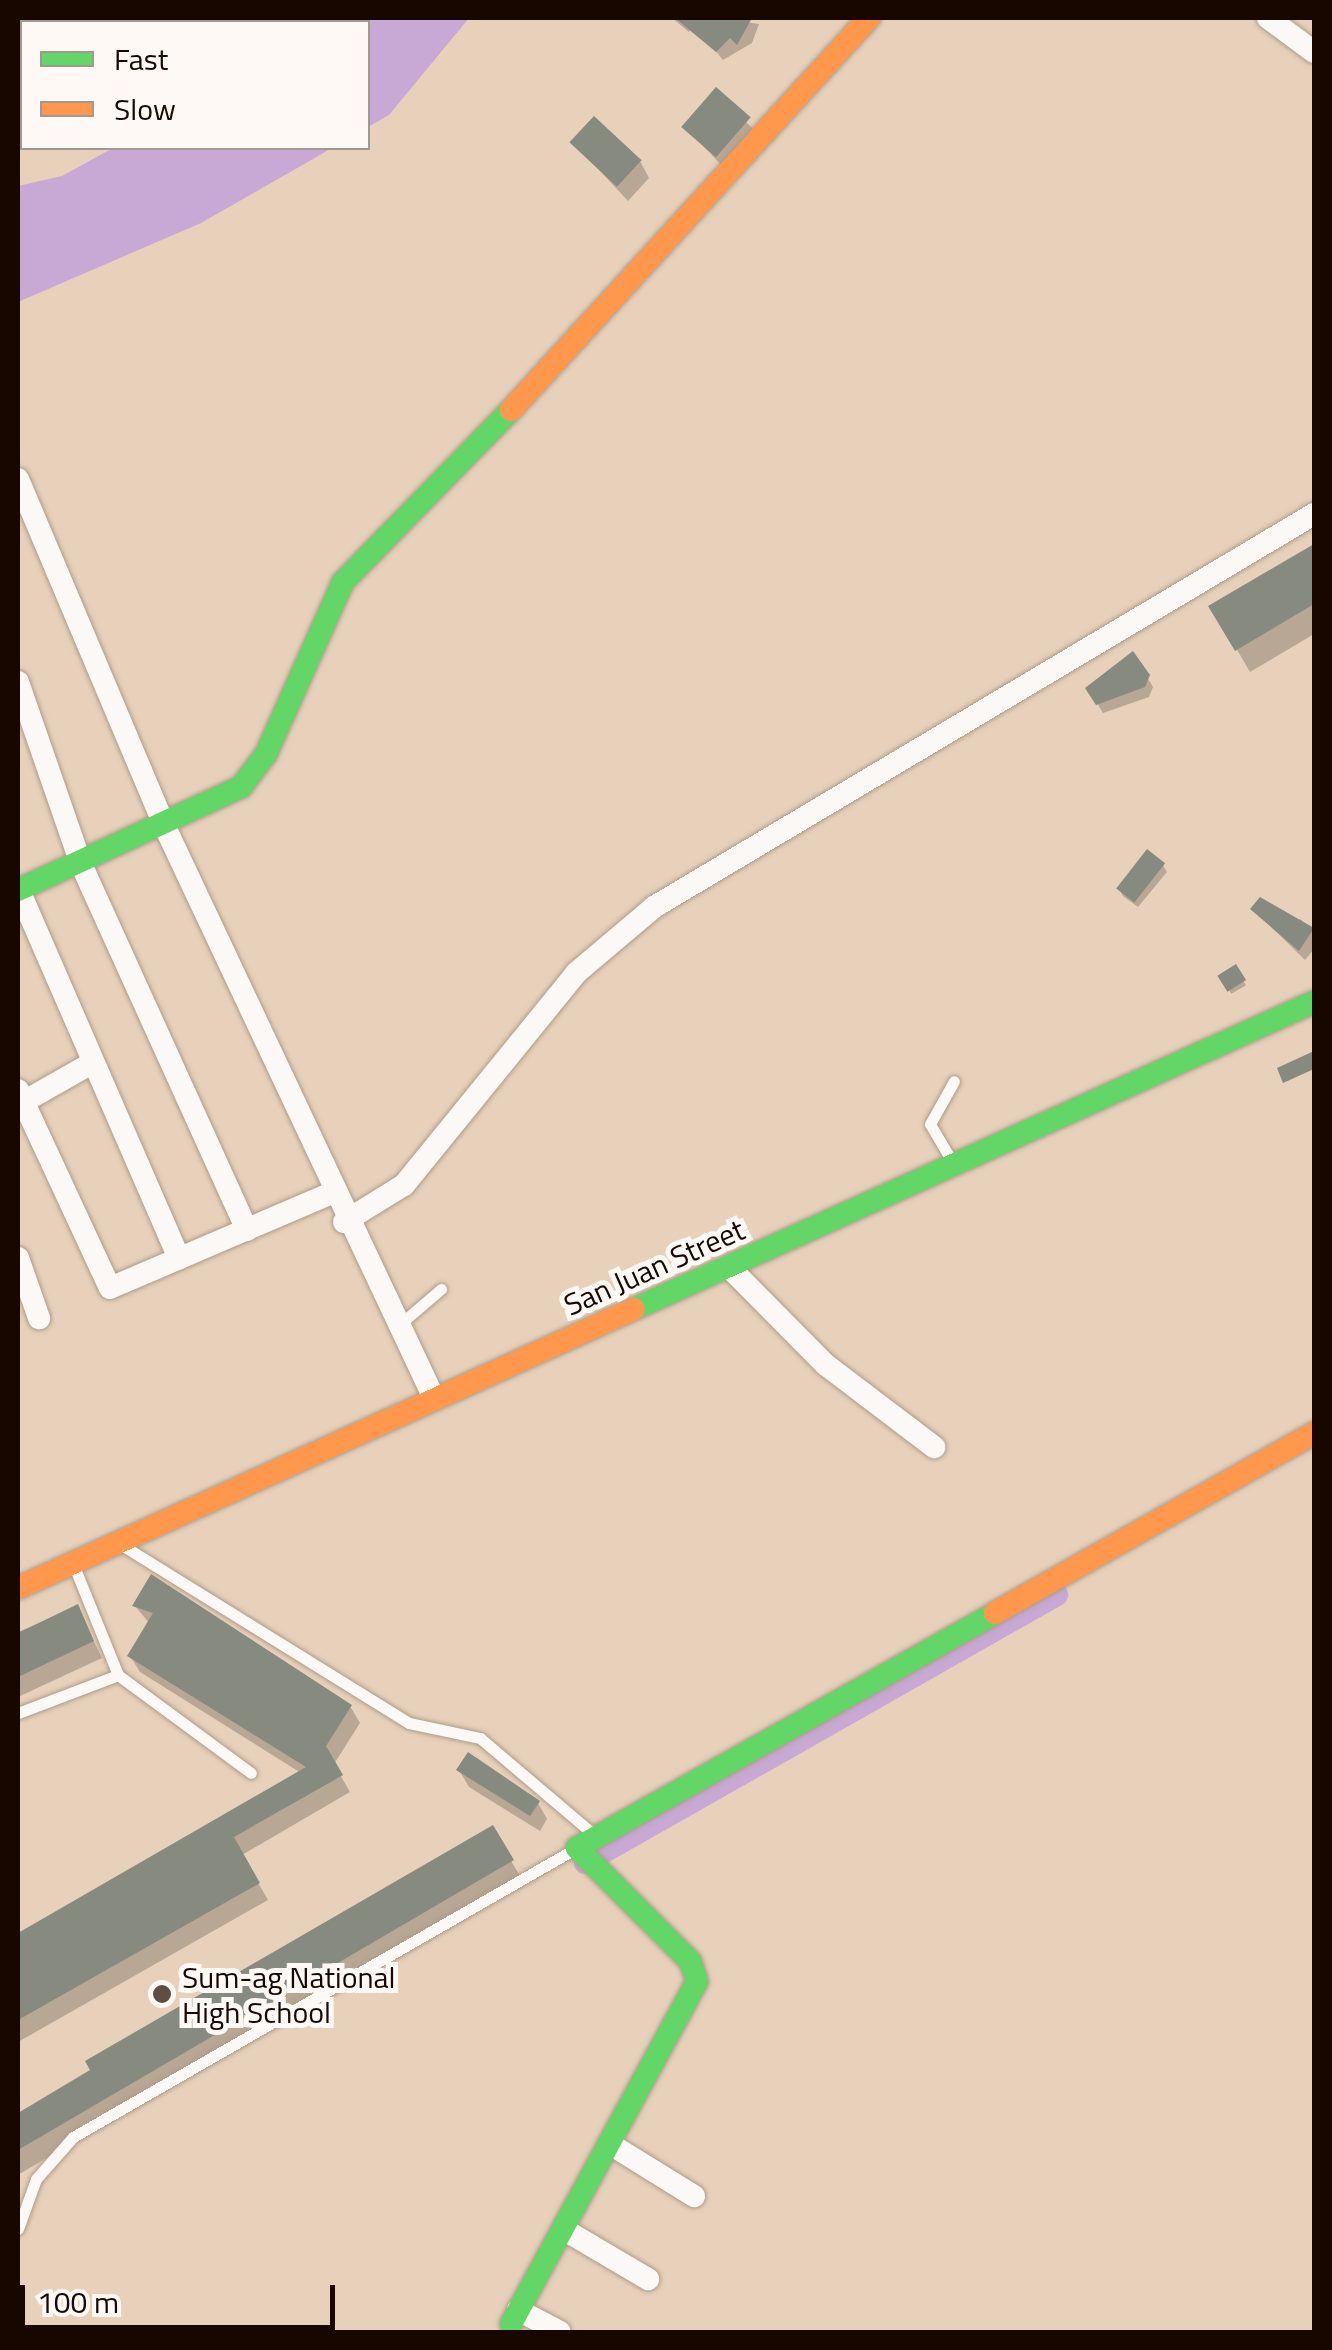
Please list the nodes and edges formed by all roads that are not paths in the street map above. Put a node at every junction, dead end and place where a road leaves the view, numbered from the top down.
1 (869, 18) edge
2 (1268, 18) edge
3 (1314, 52) edge
4 (18, 479) edge
5 (1314, 514) edge
6 (18, 682) edge
7 (164, 827) junction
8 (82, 864) junction
9 (18, 889) edge
10 (1314, 1002) edge
11 (92, 1063) junction
12 (954, 1080) dead end
13 (19, 1099) edge
14 (955, 1167) junction
15 (332, 1192) junction
16 (344, 1222) junction
17 (247, 1230) junction
18 (18, 1258) edge
19 (179, 1259) junction
20 (729, 1267) junction
21 (441, 1289) dead end
22 (39, 1318) dead end
23 (398, 1328) junction
24 (434, 1396) junction
25 (1314, 1433) edge
26 (934, 1447) dead end
27 (116, 1542) junction
28 (72, 1562) junction
29 (18, 1588) edge
30 (118, 1674) junction
31 (18, 1713) edge
32 (251, 1772) dead end
33 (589, 1852) junction
34 (610, 2144) junction
35 (694, 2196) dead end
36 (18, 2229) edge
37 (563, 2229) junction
38 (648, 2279) dead end
39 (560, 2332) edge

1 - 7 street
2 - 3 street
4 - 7 street
5 - 16 street
6 - 8 street
7 - 8 street
7 - 15 street
8 - 9 street
8 - 17 street
9 - 11 street
10 - 14 street, San Juan Street
11 - 13 street
11 - 19 street
12 - 14 lane
13 - 19 street
14 - 20 street, San Juan Street
15 - 16 street
15 - 17 street
16 - 23 street
17 - 19 street
18 - 22 street
20 - 24 street, San Juan Street
20 - 26 street
21 - 23 lane
23 - 24 street
24 - 27 street, San Juan Street
25 - 33 street
27 - 28 street, San Juan Street
27 - 33 lane
28 - 29 street, San Juan Street
28 - 30 lane
30 - 31 lane
30 - 32 lane
33 - 34 street
33 - 36 lane
34 - 35 street
34 - 37 street
37 - 38 street
37 - 39 street

